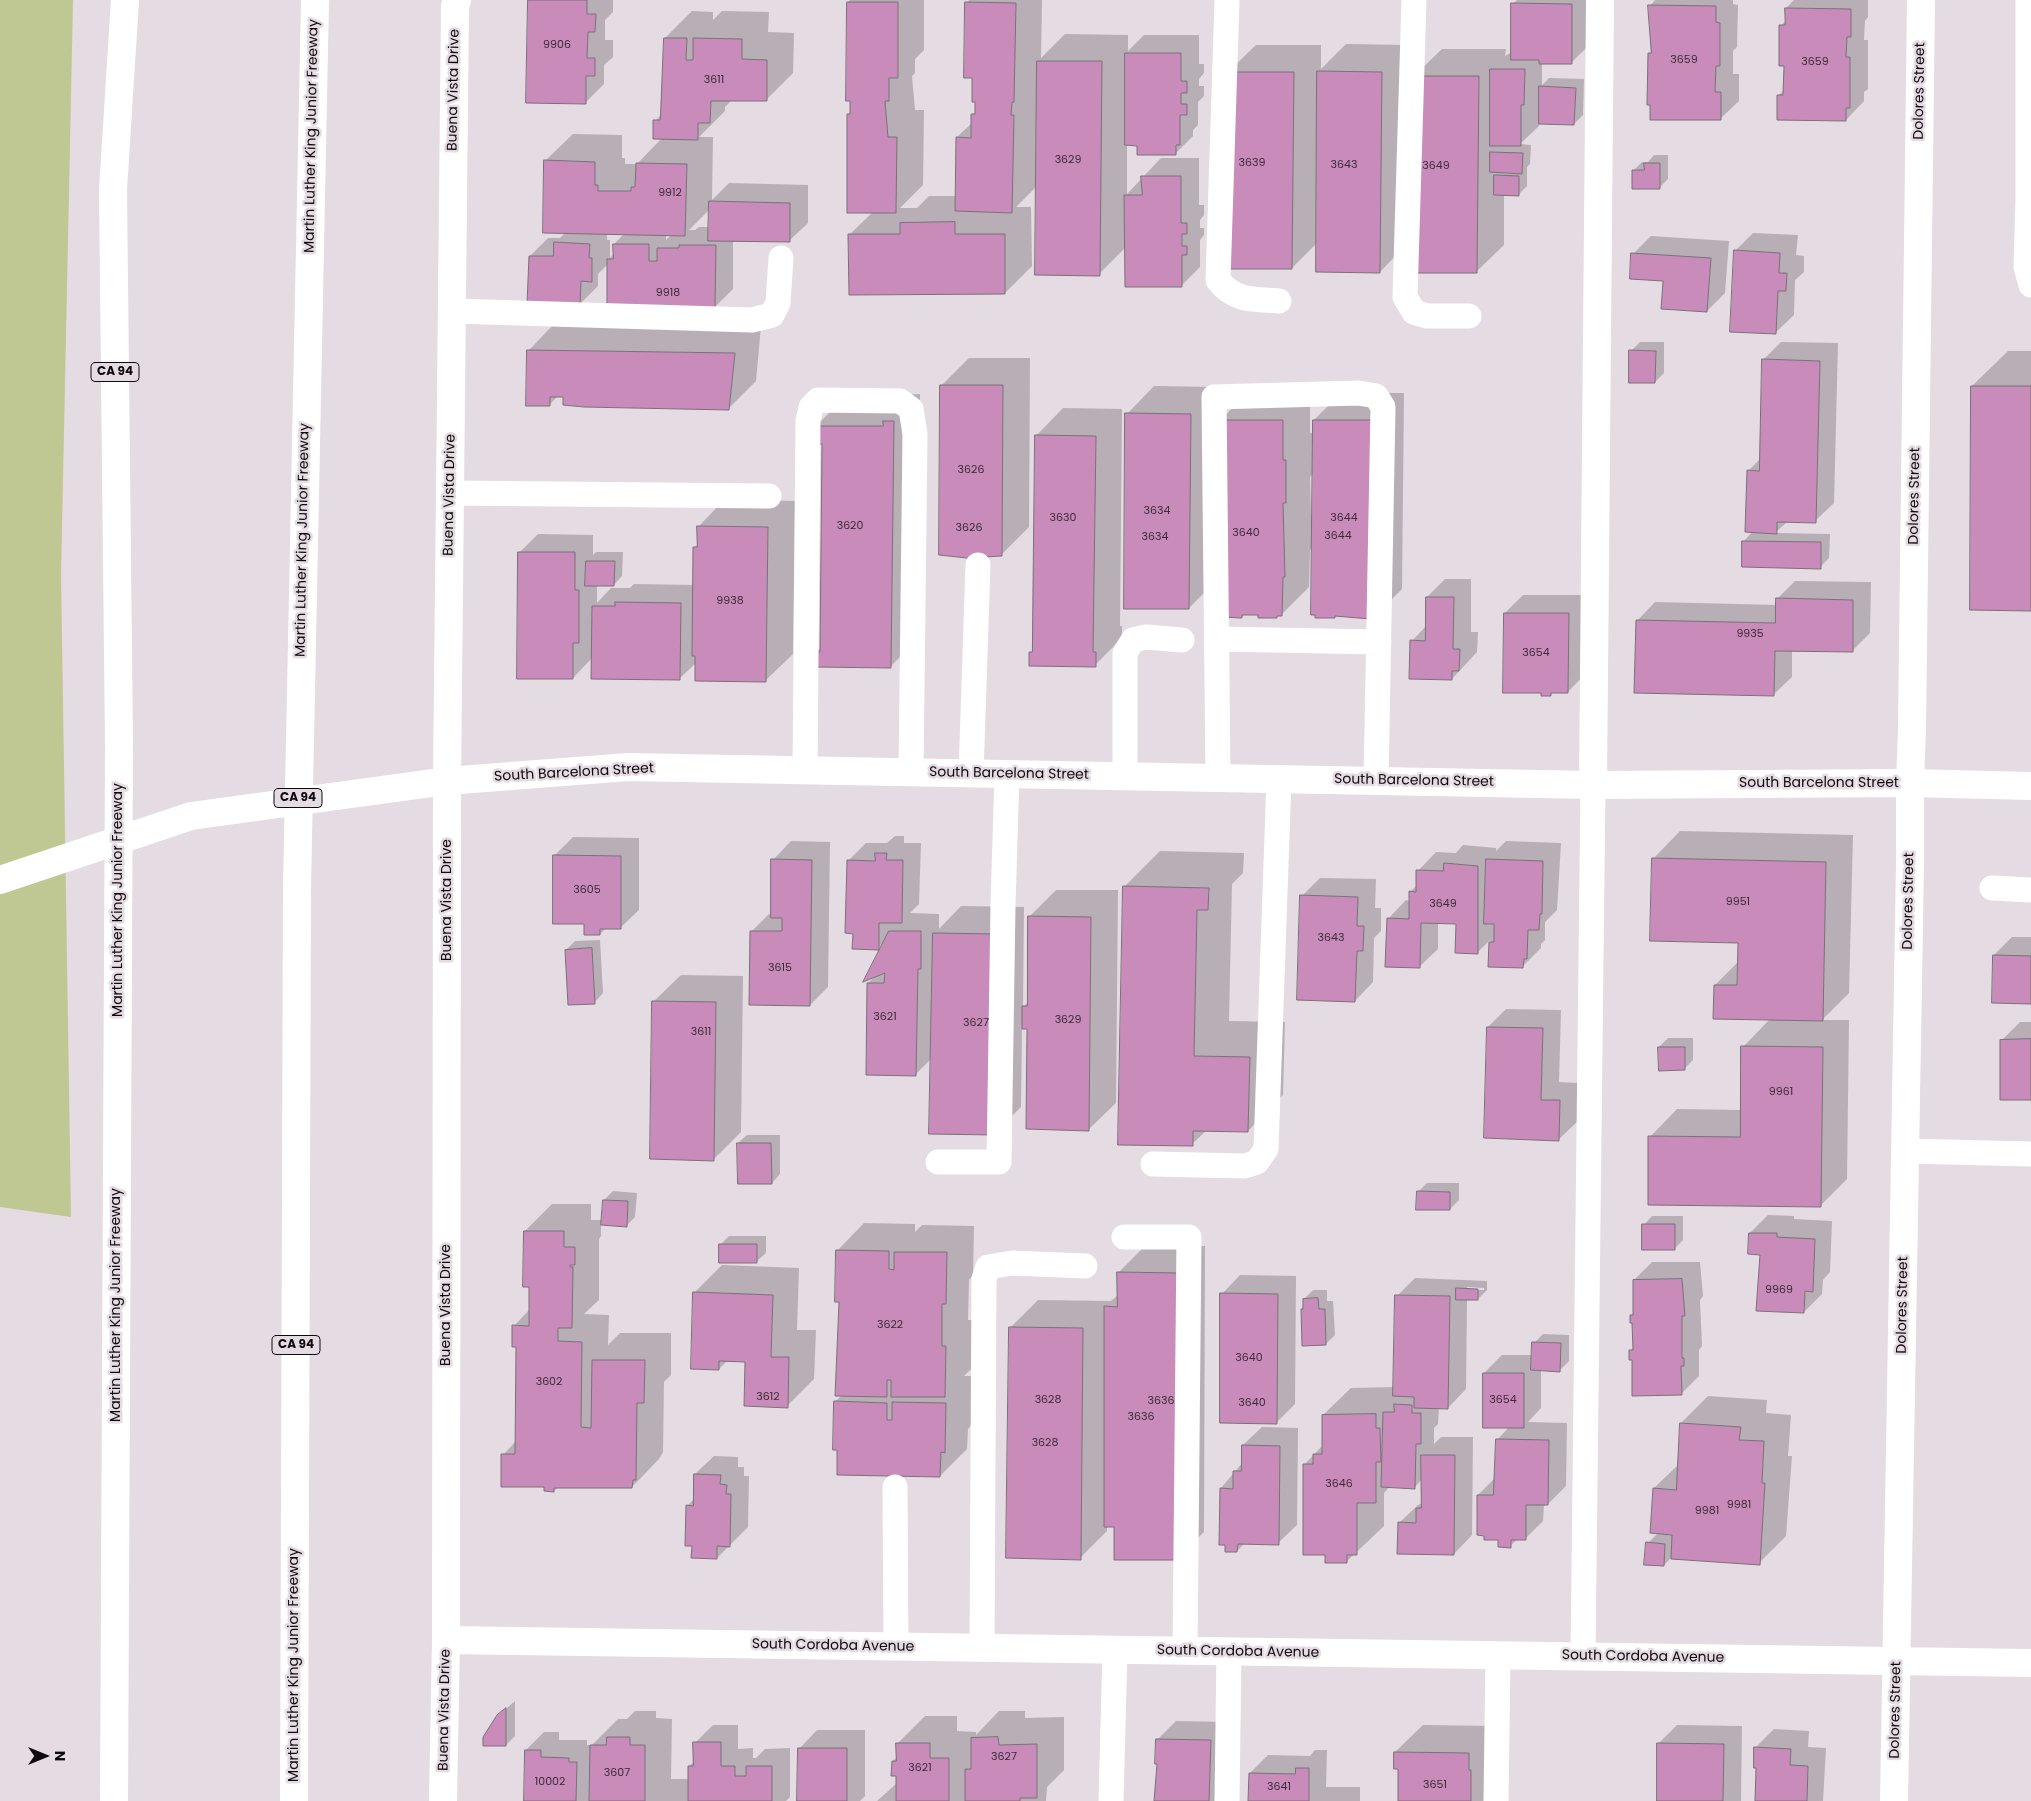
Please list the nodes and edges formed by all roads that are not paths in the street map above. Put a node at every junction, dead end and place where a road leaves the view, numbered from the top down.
1 (125, 0) edge
2 (315, 0) edge
3 (457, 0) edge
4 (1227, 0) edge
5 (1414, 0) edge
6 (1600, 0) edge
7 (1921, 0) edge
8 (2028, 0) edge
9 (2029, 198) edge
10 (781, 258) dead end
11 (2031, 284) edge
12 (1279, 302) dead end
13 (452, 311) junction
14 (1469, 316) dead end
15 (450, 494) junction
16 (769, 496) dead end
17 (978, 565) dead end
18 (1218, 639) junction
19 (1182, 640) dead end
20 (1379, 642) junction
21 (805, 771) junction
22 (911, 773) junction
23 (972, 774) junction
24 (1008, 774) junction
25 (1125, 776) junction
26 (1218, 778) junction
27 (1279, 779) junction
28 (447, 781) junction
29 (1376, 781) junction
30 (1910, 783) junction
31 (1593, 785) junction
32 (2031, 786) edge
33 (0, 880) edge
34 (1992, 888) dead end
35 (2031, 890) edge
36 (1906, 1151) junction
37 (2031, 1154) edge
38 (938, 1162) dead end
39 (1153, 1164) dead end
40 (1124, 1238) dead end
41 (1086, 1266) dead end
42 (895, 1487) dead end
43 (446, 1640) junction
44 (896, 1647) junction
45 (982, 1648) junction
46 (1115, 1650) junction
47 (1185, 1651) junction
48 (1229, 1652) junction
49 (1498, 1655) junction
50 (1583, 1656) junction
51 (1897, 1661) junction
52 (2031, 1663) edge
53 (114, 1801) edge
54 (294, 1801) edge
55 (443, 1801) edge
56 (1111, 1801) edge
57 (1227, 1801) edge
58 (1496, 1801) edge
59 (1894, 1801) edge

1 - 53 main road, Martin Luther King Junior Freeway / CA 94
2 - 54 main road, Martin Luther King Junior Freeway / CA 94
3 - 13 main road, Buena Vista Drive
4 - 12 lane
5 - 14 lane
6 - 31 main road
7 - 30 main road, Dolores Street
8 - 9 lane
9 - 11 lane
10 - 13 lane
13 - 15 main road, Buena Vista Drive
15 - 16 lane
15 - 28 main road, Buena Vista Drive
17 - 23 lane
18 - 20 lane
18 - 20 lane
18 - 26 lane
19 - 25 lane
20 - 29 lane
21 - 22 main road, South Barcelona Street
21 - 22 lane
21 - 28 main road, South Barcelona Street
22 - 23 main road, South Barcelona Street
23 - 24 main road, South Barcelona Street
24 - 25 main road, South Barcelona Street
24 - 38 lane
25 - 26 main road, South Barcelona Street
26 - 27 main road, South Barcelona Street
27 - 29 main road, South Barcelona Street
27 - 39 lane
28 - 33 main road, South Barcelona Street
28 - 43 main road, Buena Vista Drive
29 - 31 main road, South Barcelona Street
30 - 31 main road, South Barcelona Street
30 - 32 main road, South Barcelona Street
30 - 36 main road, Dolores Street
31 - 50 lane
34 - 35 lane
36 - 37 lane
36 - 51 main road, Dolores Street
40 - 47 lane
41 - 45 lane
42 - 44 lane
43 - 44 main road, South Cordoba Avenue
43 - 55 main road, Buena Vista Drive
44 - 45 main road, South Cordoba Avenue
45 - 46 main road, South Cordoba Avenue
46 - 47 main road, South Cordoba Avenue
46 - 56 lane
47 - 48 main road, South Cordoba Avenue
48 - 49 main road, South Cordoba Avenue
48 - 57 lane
49 - 50 main road, South Cordoba Avenue
49 - 58 lane
50 - 51 main road, South Cordoba Avenue
51 - 52 main road, South Cordoba Avenue
51 - 59 main road, Dolores Street

